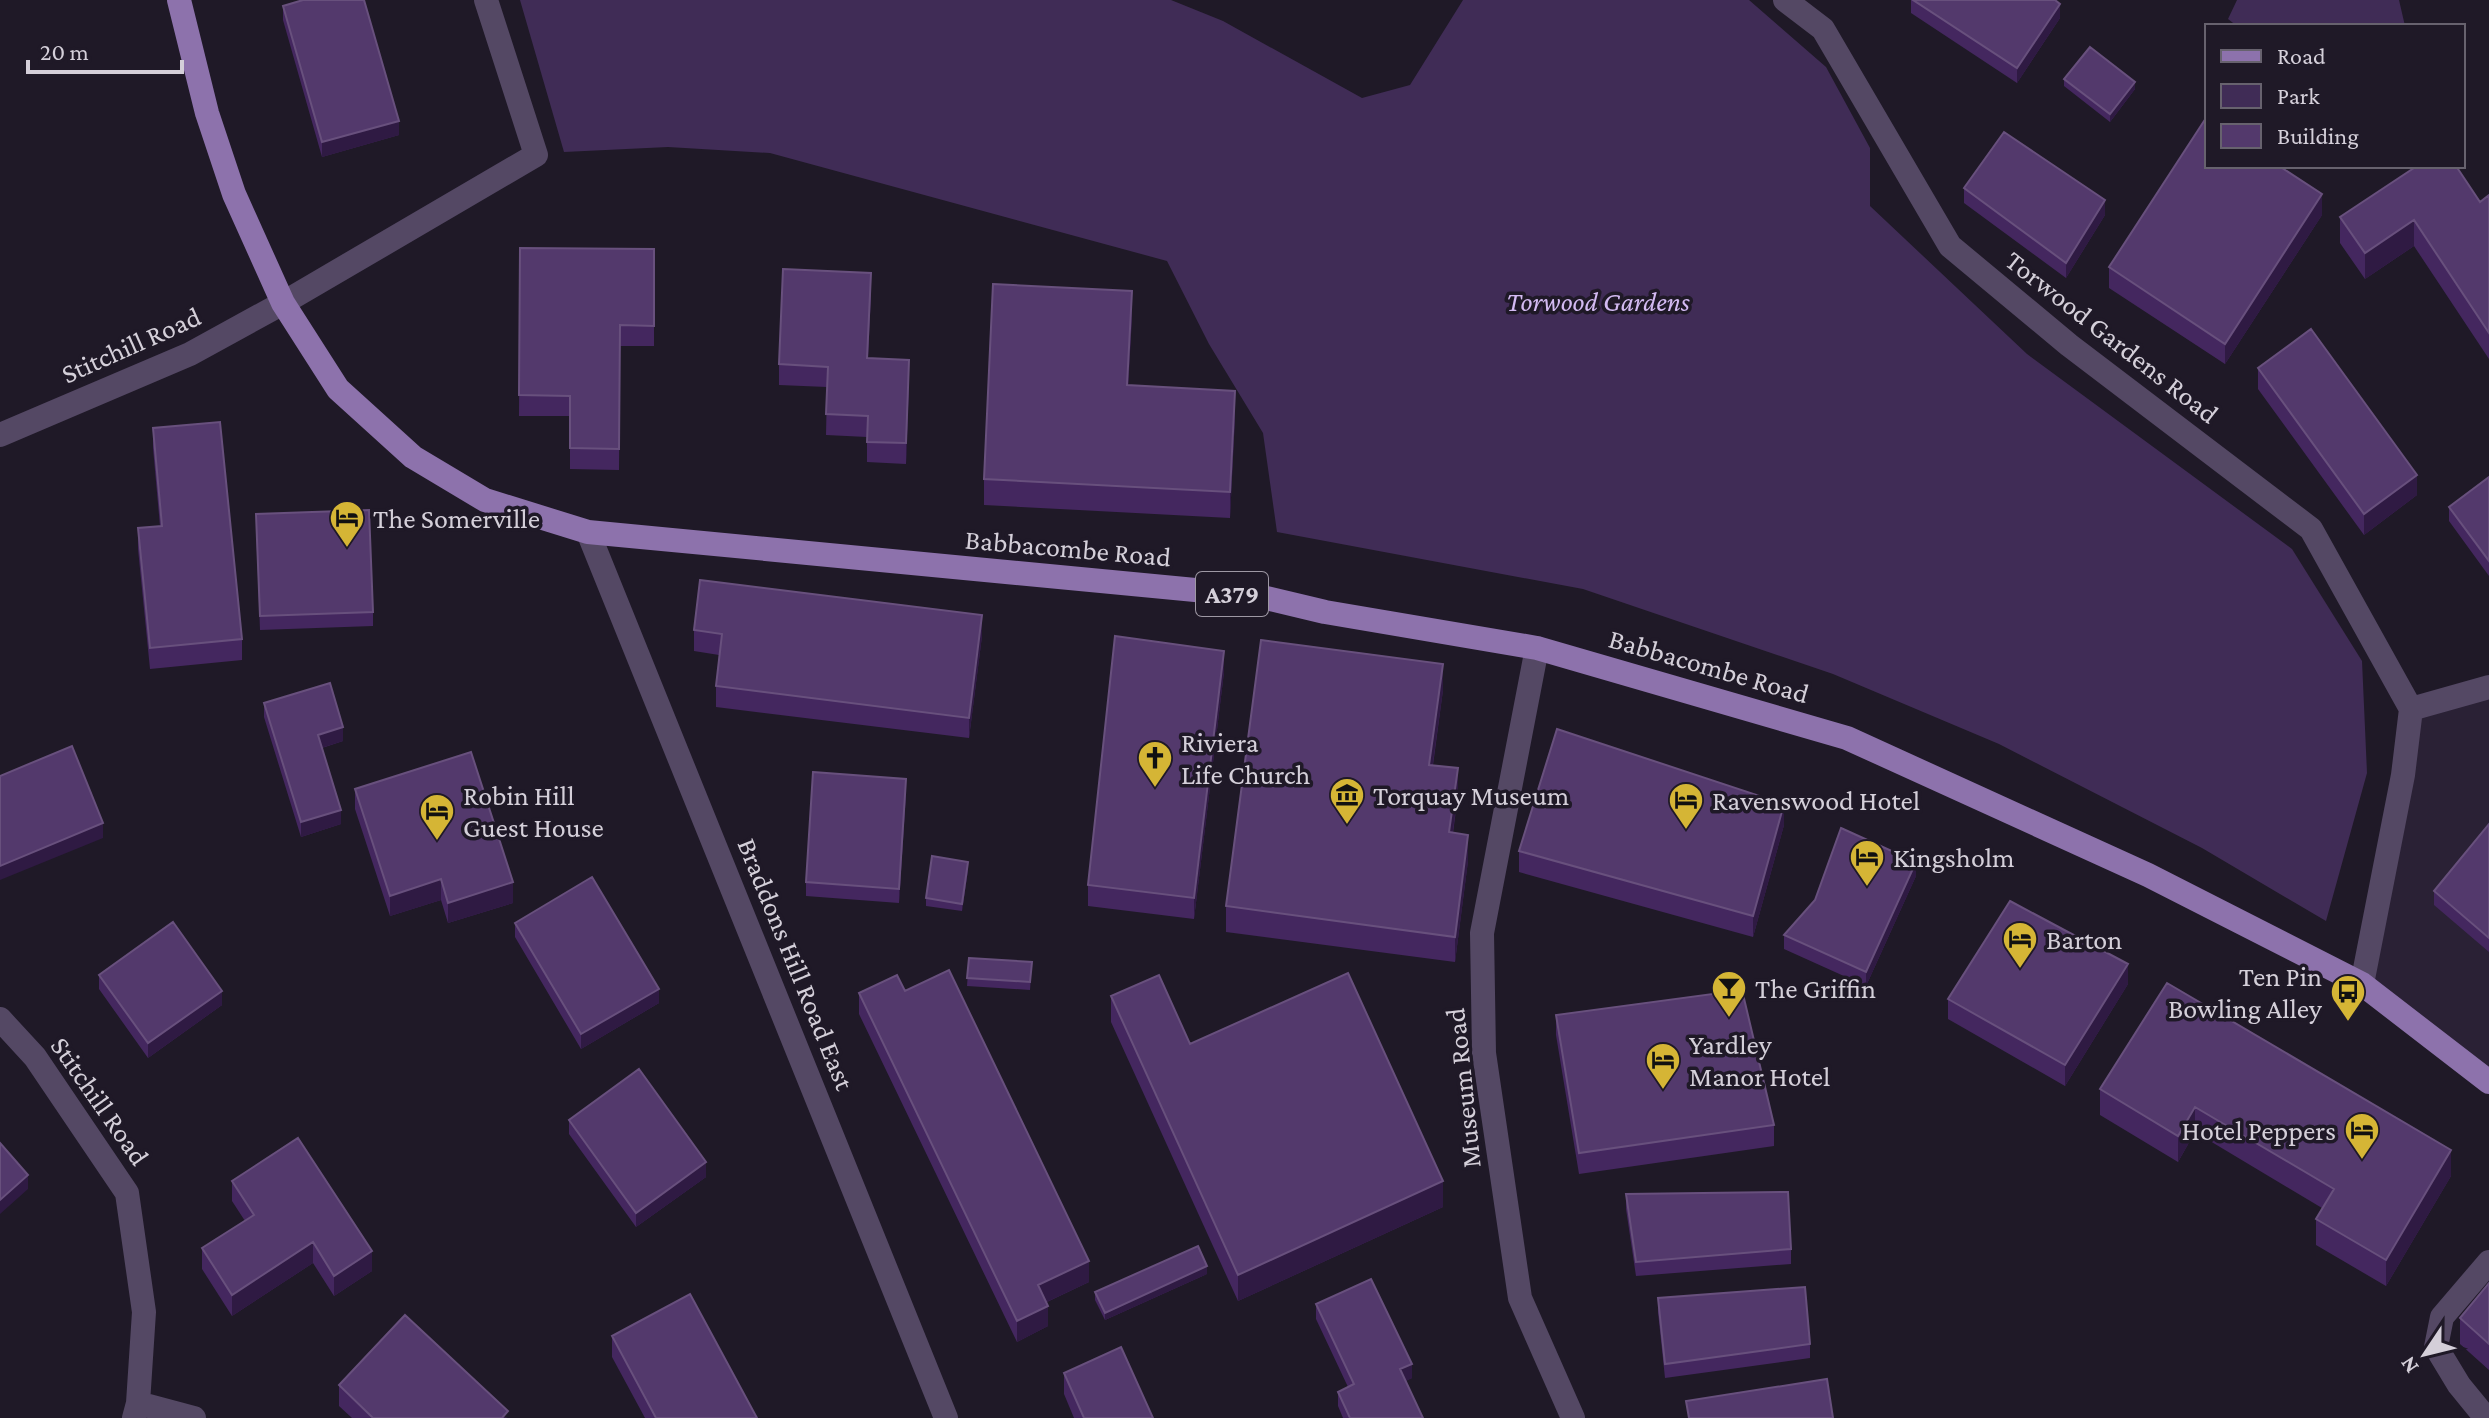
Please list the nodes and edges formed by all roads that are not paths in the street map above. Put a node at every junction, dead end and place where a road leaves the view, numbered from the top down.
1 (179, 0) edge
2 (486, 0) edge
3 (1785, 0) edge
4 (283, 303) junction
5 (0, 435) edge
6 (588, 532) junction
7 (1537, 648) junction
8 (2489, 687) edge
9 (2411, 709) junction
10 (2362, 984) junction
11 (0, 1019) edge
12 (2489, 1082) edge
13 (2489, 1262) edge
14 (136, 1410) edge
15 (194, 1418) edge
16 (946, 1418) edge
17 (1573, 1418) edge
18 (2486, 1418) edge

1 - 4 main road, Babbacombe Road / A379
2 - 4 street
3 - 9 street, Torwood Gardens Road
4 - 5 street, Stitchill Road
4 - 6 main road, Babbacombe Road / A379
6 - 7 main road, Babbacombe Road / A379
6 - 16 street, Braddons Hill Road East
7 - 10 main road, Babbacombe Road / A379
7 - 17 street, Museum Road
8 - 9 street
9 - 10 street
10 - 12 main road, Babbacombe Road / A379
11 - 14 street, Stitchill Road
13 - 18 street
14 - 15 street

